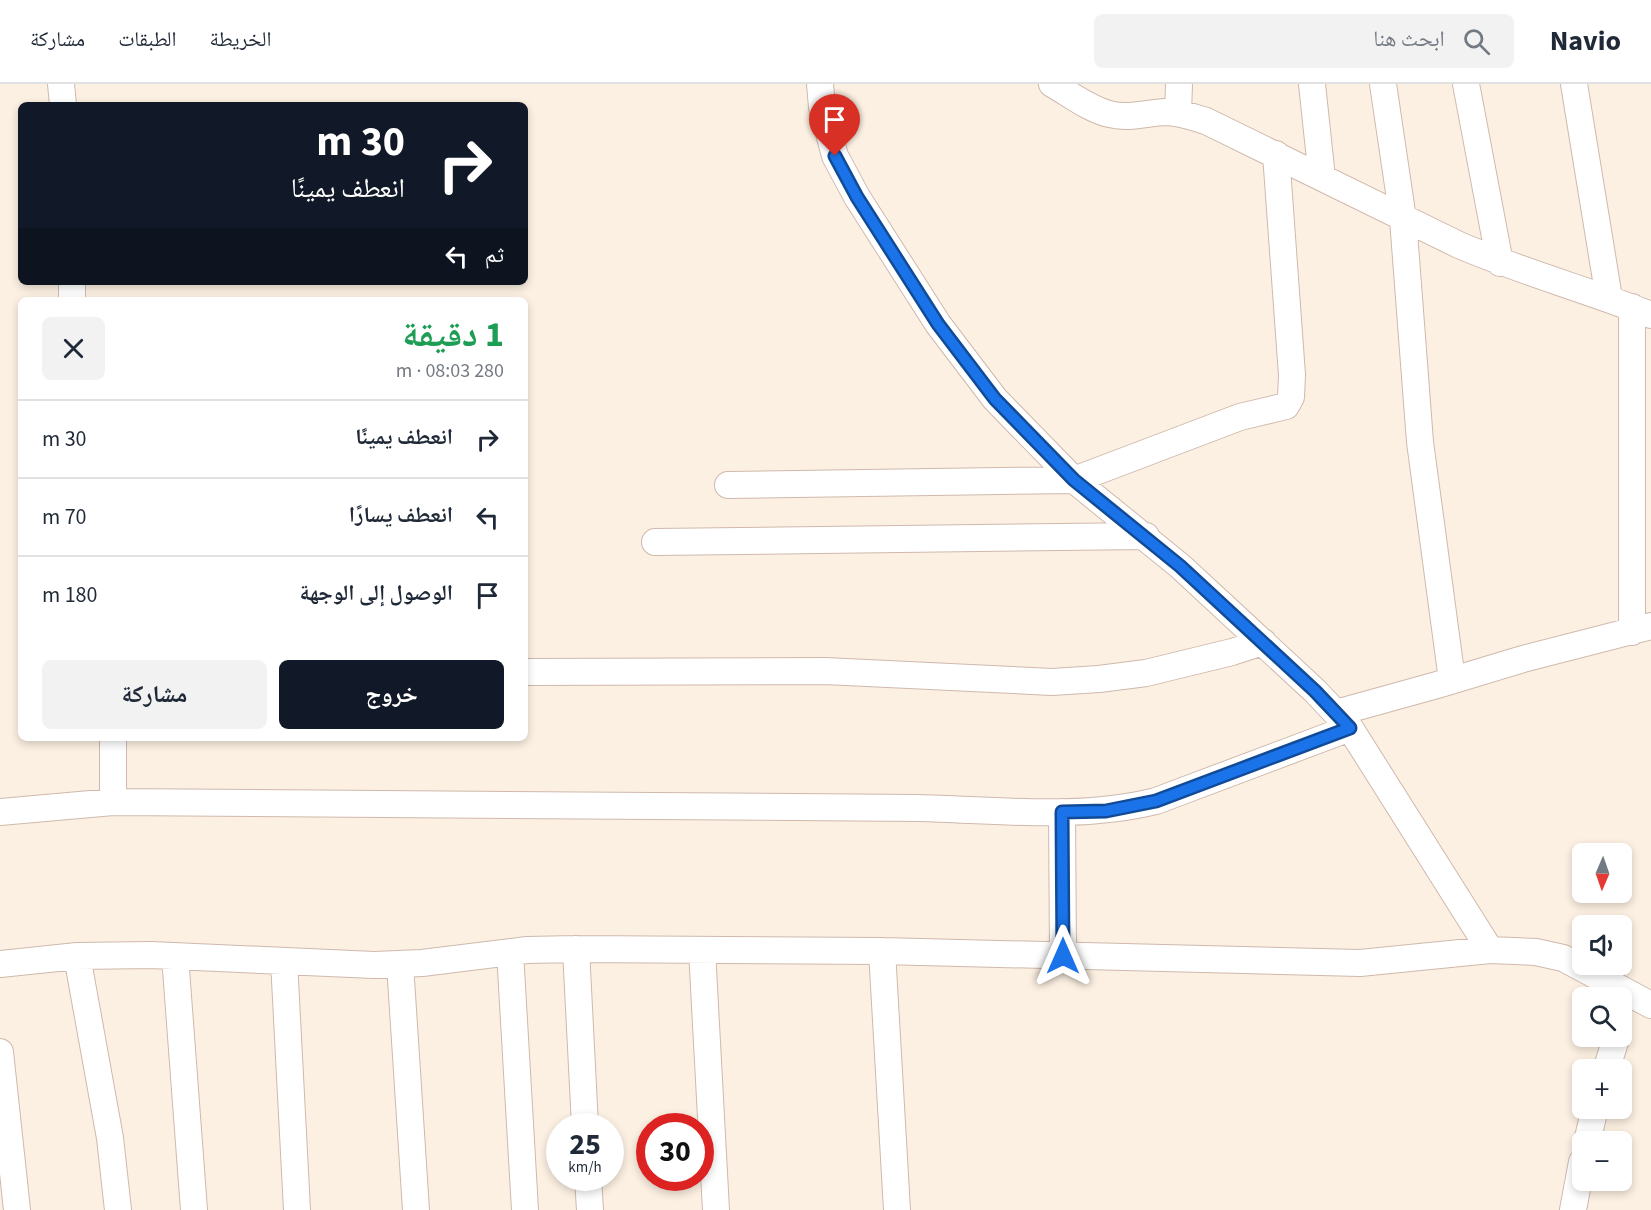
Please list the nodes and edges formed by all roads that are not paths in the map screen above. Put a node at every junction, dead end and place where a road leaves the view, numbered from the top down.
1 (61, 84) edge
2 (820, 84) edge
3 (1052, 84) edge
4 (1179, 84) edge
5 (1312, 84) edge
6 (1383, 84) edge
7 (1466, 84) edge
8 (1574, 84) edge
9 (63, 102) edge
10 (1178, 113) junction
11 (1276, 154) junction
12 (1322, 178) junction
13 (1403, 219) junction
14 (1500, 263) junction
15 (1631, 306) edge
16 (1074, 480) junction
17 (728, 485) dead end
18 (1146, 536) junction
19 (655, 542) dead end
20 (1642, 629) edge
21 (1263, 642) junction
22 (528, 672) edge
23 (1452, 680) junction
24 (1343, 720) junction
25 (113, 741) edge
26 (113, 802) junction
27 (0, 812) edge
28 (1062, 812) junction
29 (576, 949) junction
30 (702, 950) junction
31 (1490, 950) junction
32 (882, 951) junction
33 (510, 952) junction
34 (77, 956) junction
35 (175, 956) junction
36 (1063, 956) junction
37 (284, 961) junction
38 (0, 964) edge
39 (400, 964) junction
40 (1641, 999) edge
41 (0, 1052) edge
42 (584, 1113) edge
43 (589, 1191) edge
44 (1577, 1191) edge
45 (17, 1210) edge
46 (118, 1210) edge
47 (194, 1210) edge
48 (297, 1210) edge
49 (416, 1210) edge
50 (525, 1210) edge
51 (590, 1210) edge
52 (716, 1210) edge
53 (897, 1210) edge
54 (1573, 1210) edge

1 - 9 street
2 - 16 street
3 - 10 street
4 - 10 street
5 - 12 street
6 - 13 street
7 - 14 street
8 - 15 street
10 - 11 street
11 - 12 street
11 - 16 street
12 - 13 street
13 - 14 street
13 - 23 street
14 - 15 street
15 - 20 street
16 - 17 street
16 - 18 street
18 - 19 street
18 - 21 street
20 - 23 street
21 - 22 street
21 - 24 street
23 - 24 street
24 - 28 street
24 - 31 street
25 - 26 street
26 - 27 street
26 - 28 street
28 - 36 street
29 - 30 street
29 - 33 street
29 - 42 street
30 - 32 street
30 - 52 street
31 - 36 street
31 - 40 street
32 - 36 street
32 - 53 street
33 - 39 street
33 - 50 street
34 - 35 street
34 - 38 street
34 - 46 street
35 - 37 street
35 - 47 street
37 - 39 street
37 - 48 street
39 - 49 street
41 - 45 street
43 - 51 street
44 - 54 street

